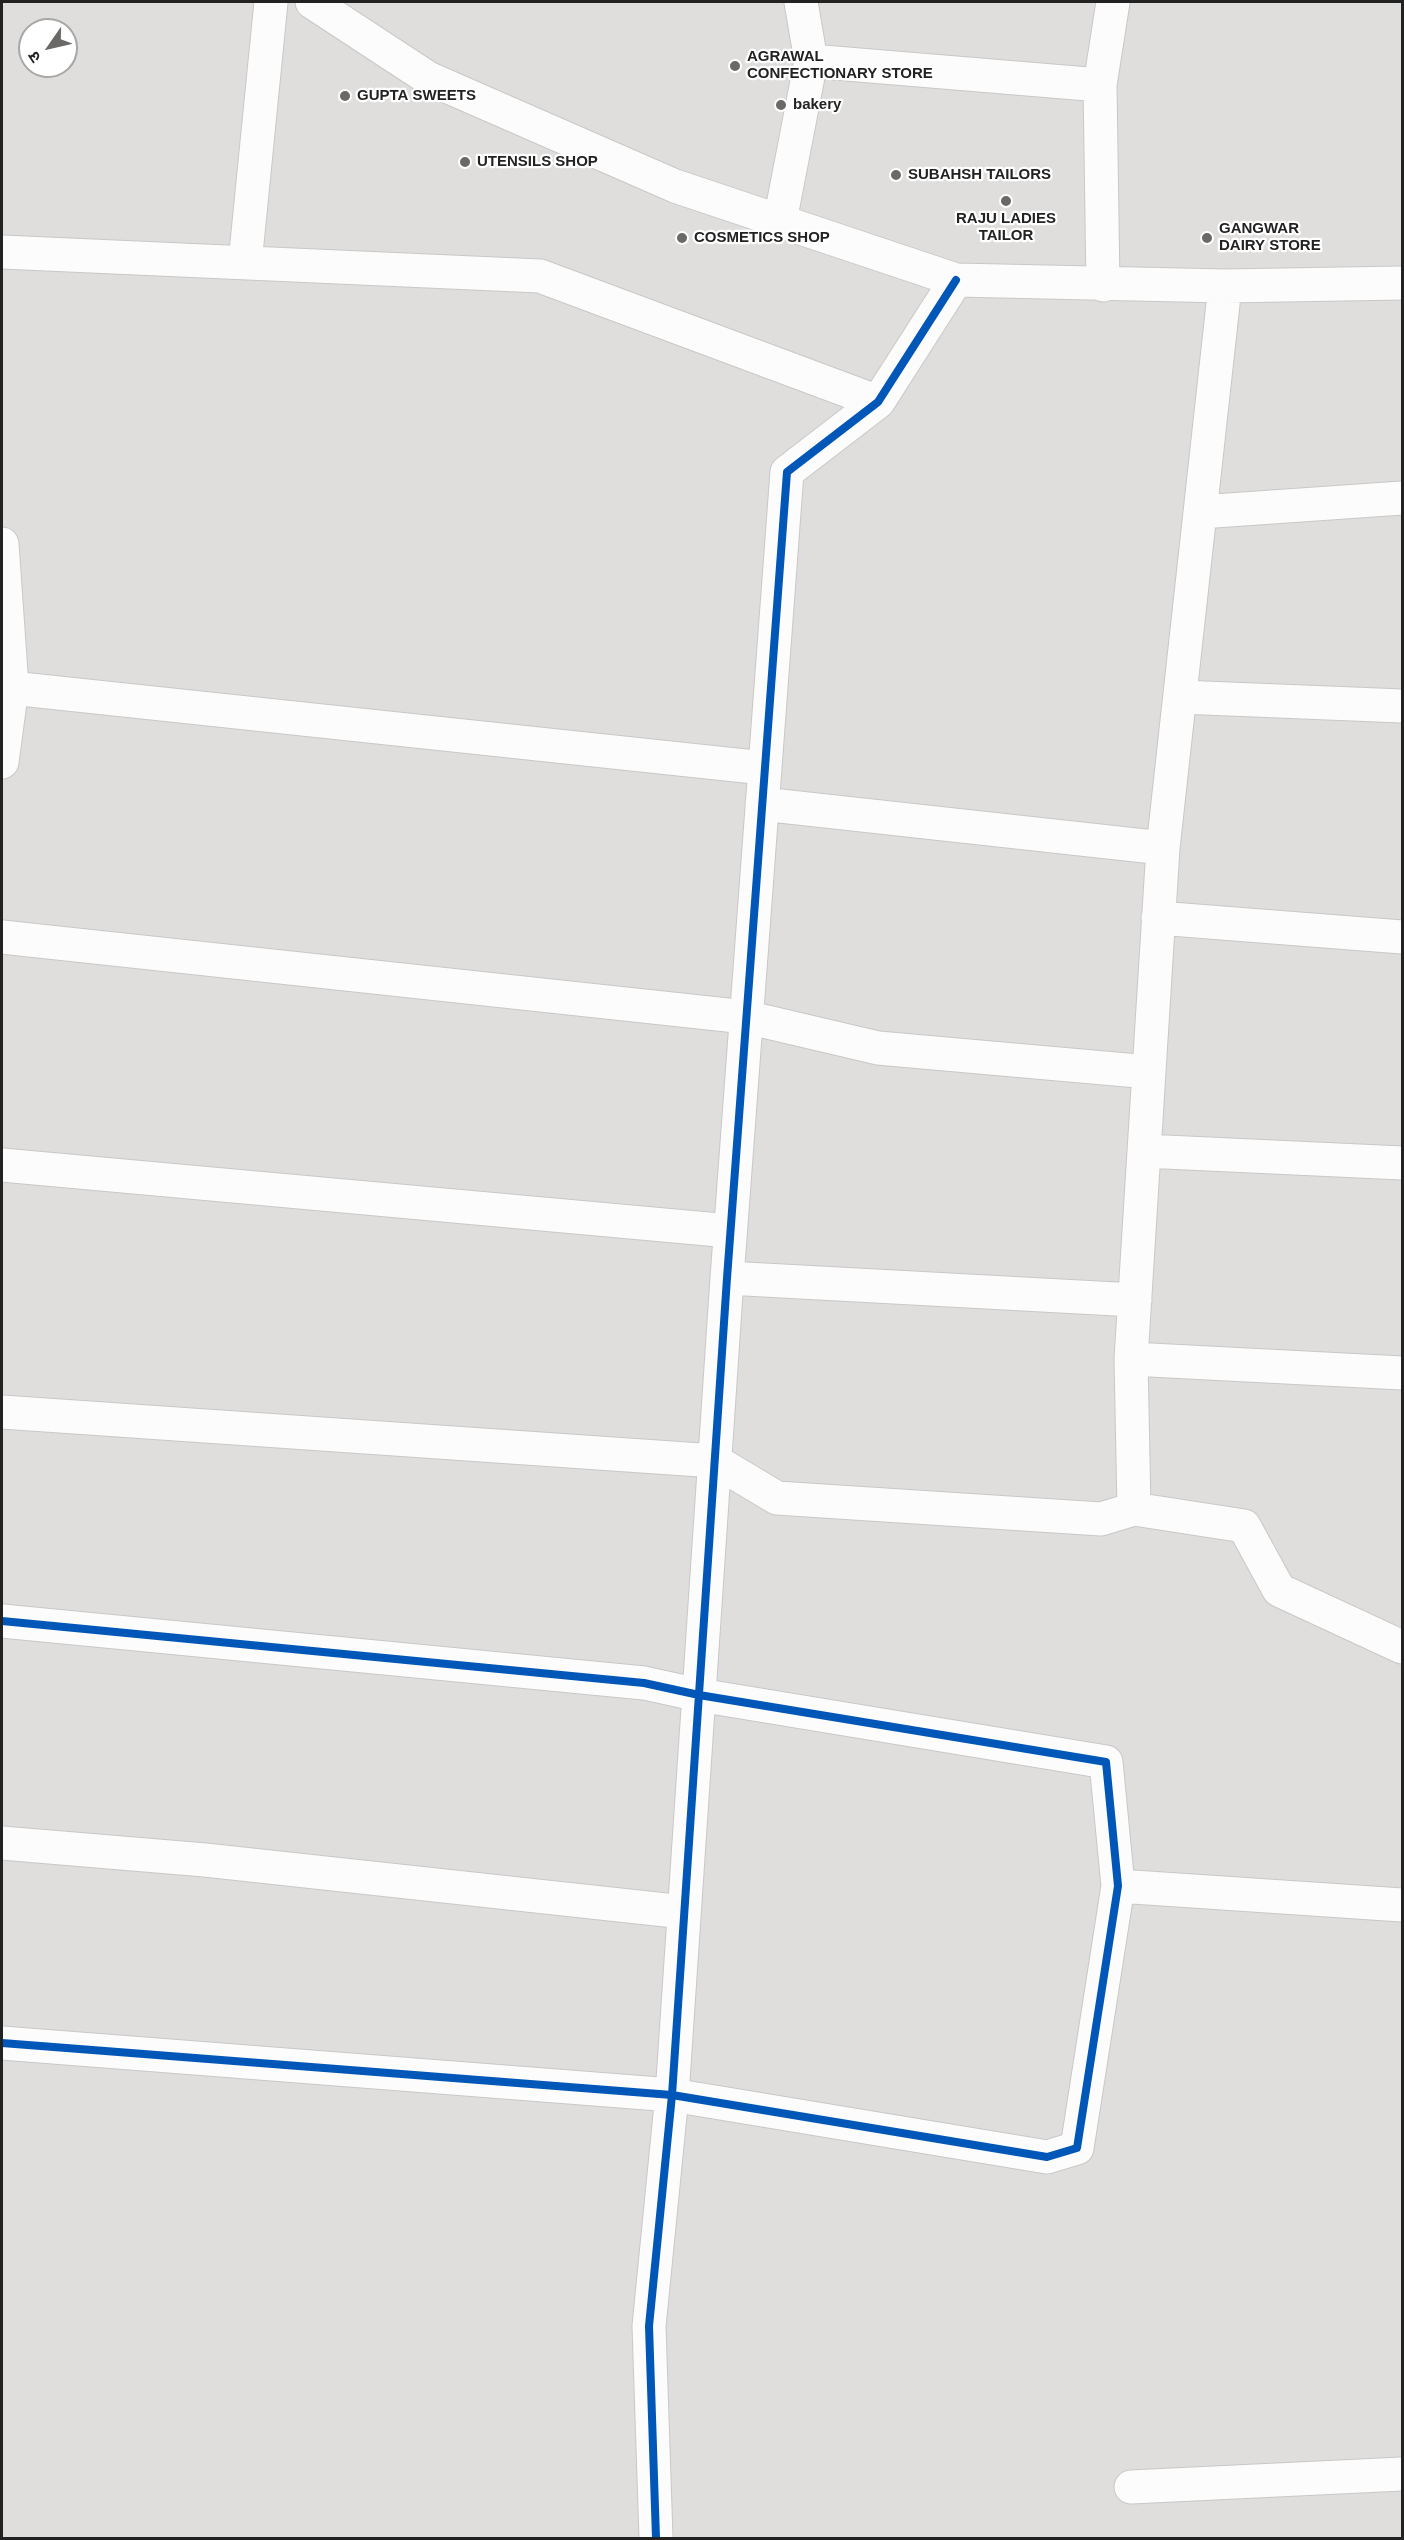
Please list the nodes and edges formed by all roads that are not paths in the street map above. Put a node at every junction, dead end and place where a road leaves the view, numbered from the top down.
1 (271, 2) edge
2 (312, 2) edge
3 (801, 2) edge
4 (1113, 2) edge
5 (811, 61) junction
6 (1100, 85) junction
7 (780, 221) junction
8 (2, 252) edge
9 (245, 263) junction
10 (956, 280) junction
11 (1402, 283) edge
12 (1102, 285) junction
13 (1225, 286) junction
14 (878, 402) junction
15 (1402, 498) edge
16 (1200, 512) junction
17 (2, 544) edge
18 (7, 687) edge
19 (1180, 697) junction
20 (1402, 706) edge
21 (2, 762) edge
22 (765, 768) junction
23 (762, 804) junction
24 (1163, 848) junction
25 (1158, 918) junction
26 (2, 937) edge
27 (1402, 937) edge
28 (746, 1017) junction
29 (1149, 1072) junction
30 (1144, 1151) junction
31 (1402, 1163) edge
32 (2, 1165) edge
33 (730, 1231) junction
34 (727, 1278) junction
35 (1135, 1300) junction
36 (1131, 1359) junction
37 (1402, 1373) edge
38 (2, 1412) edge
39 (715, 1461) junction
40 (1134, 1509) junction
41 (2, 1621) edge
42 (1402, 1647) edge
43 (699, 1695) junction
44 (2, 1843) edge
45 (1118, 1886) junction
46 (1402, 1905) edge
47 (684, 1912) junction
48 (2, 2043) edge
49 (672, 2096) junction
50 (1402, 2474) edge
51 (1131, 2487) dead end
52 (656, 2538) edge

1 - 9 street
2 - 7 street
3 - 5 street
4 - 6 street
5 - 6 street
5 - 7 street
6 - 12 street
7 - 10 street
8 - 9 street
9 - 14 street
10 - 12 street
10 - 14 street
11 - 13 street
12 - 13 street
13 - 16 street
14 - 22 street
15 - 16 street
16 - 19 street
17 - 18 street
18 - 21 street
18 - 22 street
19 - 20 street
19 - 24 street
22 - 23 street
23 - 24 street
23 - 28 street
24 - 25 street
25 - 27 street
25 - 29 street
26 - 28 street
28 - 29 street
28 - 33 street
29 - 30 street
30 - 31 street
30 - 35 street
32 - 33 street
33 - 34 street
34 - 35 street
34 - 39 street
35 - 36 street
36 - 37 street
36 - 40 street
38 - 39 street
39 - 40 street
39 - 43 street
40 - 42 street
41 - 43 street
43 - 45 street
43 - 47 street
44 - 47 street
45 - 46 street
45 - 49 street
47 - 49 street
48 - 49 street
49 - 52 street
50 - 51 street

